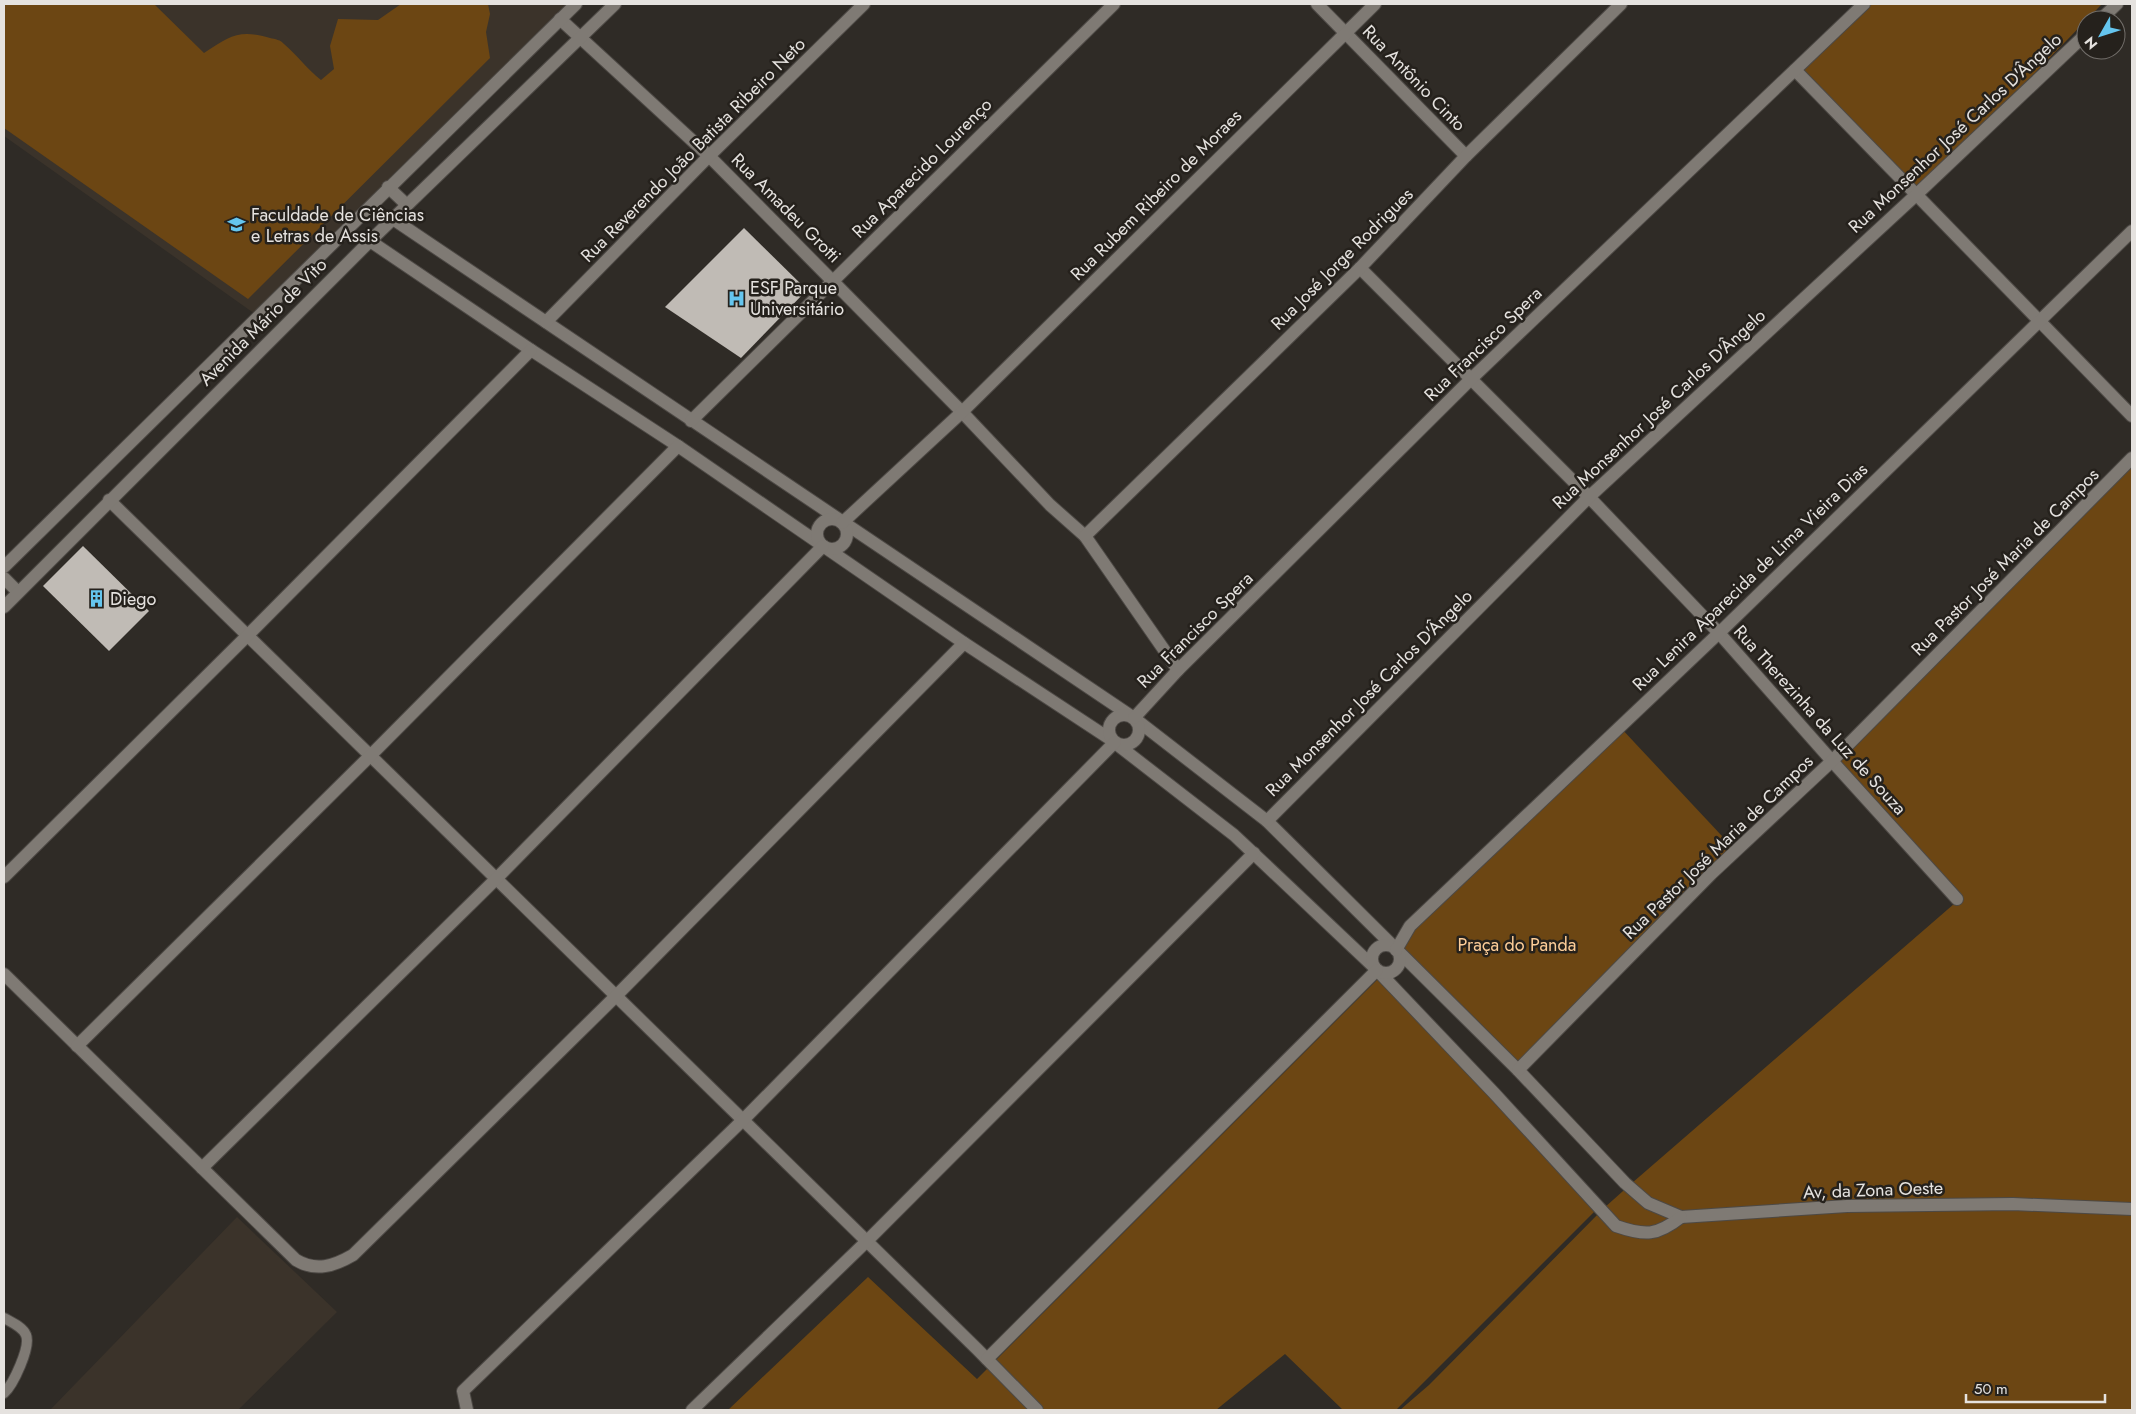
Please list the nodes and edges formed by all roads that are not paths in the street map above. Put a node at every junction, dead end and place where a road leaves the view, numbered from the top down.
1 (576, 4) edge
2 (615, 4) edge
3 (864, 4) edge
4 (1114, 4) edge
5 (1316, 4) edge
6 (1375, 4) edge
7 (1621, 4) edge
8 (1864, 4) edge
9 (560, 19) junction
10 (1345, 33) junction
11 (580, 39) junction
12 (2076, 43) edge
13 (1795, 70) junction
14 (709, 156) junction
15 (1466, 156) junction
16 (388, 187) junction
17 (1917, 194) junction
18 (407, 205) junction
19 (393, 218) junction
20 (2132, 231) edge
21 (370, 241) junction
22 (1360, 268) junction
23 (833, 280) junction
24 (2041, 321) junction
25 (546, 322) junction
26 (531, 350) junction
27 (1471, 379) junction
28 (962, 412) junction
29 (2132, 416) edge
30 (691, 420) junction
31 (678, 446) junction
32 (2132, 458) edge
33 (1589, 496) junction
34 (109, 500) junction
35 (842, 523) junction
36 (1085, 536) junction
37 (823, 546) junction
38 (4, 567) edge
39 (4, 578) edge
40 (18, 592) junction
41 (4, 607) edge
42 (1719, 633) junction
43 (247, 636) junction
44 (964, 644) junction
45 (1178, 670) junction
46 (1134, 718) junction
47 (1115, 742) junction
48 (370, 756) junction
49 (1832, 762) junction
50 (1266, 821) junction
51 (1254, 853) junction
52 (4, 877) edge
53 (496, 879) junction
54 (1957, 899) dead end
55 (1396, 950) junction
56 (1377, 970) junction
57 (4, 974) edge
58 (616, 996) junction
59 (77, 1046) junction
60 (1518, 1070) junction
61 (743, 1120) junction
62 (202, 1168) junction
63 (2132, 1210) edge
64 (1681, 1217) junction
65 (867, 1242) junction
66 (4, 1318) edge
67 (988, 1359) junction
68 (4, 1393) edge
69 (467, 1410) edge
70 (692, 1410) edge
71 (1037, 1410) edge

1 - 9 street, Avenida Mário de Vito
2 - 11 street, Avenida Mário de Vito
3 - 14 street, Rua Reverendo João Batista Ribeiro Neto
4 - 23 street, Rua Aparecido Lourenço
5 - 10 street, Rua Antônio Cinto
6 - 10 street, Rua Rubem Ribeiro de Moraes
7 - 15 street, Rua José Jorge Rodrigues
8 - 13 street, Rua Francisco Spera
9 - 11 street, Rua Amadeu Grotti
9 - 16 street, Avenida Mário de Vito
10 - 15 street, Rua Antônio Cinto
10 - 28 street, Rua Rubem Ribeiro de Moraes
11 - 14 street, Rua Amadeu Grotti
11 - 18 street, Avenida Mário de Vito
12 - 17 street, Rua Monsenhor José Carlos D'Ângelo
13 - 17 street
13 - 27 street, Rua Francisco Spera
14 - 23 street, Rua Amadeu Grotti
14 - 25 street, Rua Reverendo João Batista Ribeiro Neto
15 - 22 street, Rua José Jorge Rodrigues
16 - 18 street
16 - 38 street, Avenida Mário de Vito
17 - 24 street
17 - 33 street, Rua Monsenhor José Carlos D'Ângelo
18 - 19 street, Avenida Mário de Vito
19 - 21 street, Avenida Mário de Vito
19 - 25 street, Av, da Zona Oeste
20 - 24 street, Rua Lenira Aparecida de Lima Vieira Dias
21 - 26 street
21 - 34 street, Avenida Mário de Vito
22 - 27 street, Rua Therezinha da Luz de Souza
22 - 36 street, Rua José Jorge Rodrigues
23 - 28 street, Rua Amadeu Grotti
23 - 30 street, Rua Aparecido Lourenço
24 - 29 street
24 - 42 street, Rua Lenira Aparecida de Lima Vieira Dias
25 - 30 street, Av, da Zona Oeste
26 - 31 street
26 - 43 street
27 - 33 street, Rua Therezinha da Luz de Souza
27 - 45 street, Rua Francisco Spera
28 - 35 street, Rua Rubem Ribeiro de Moraes
28 - 36 street, Rua Amadeu Grotti
30 - 35 street, Av, da Zona Oeste
31 - 37 street
31 - 48 street
32 - 49 street, Rua Pastor José Maria de Campos
33 - 42 street, Rua Therezinha da Luz de Souza
33 - 50 street, Rua Monsenhor José Carlos D'Ângelo
34 - 40 street, Avenida Mário de Vito
34 - 43 street
35 - 37 street
35 - 37 street
35 - 46 street, Av, da Zona Oeste
36 - 45 street, Rua Amadeu Grotti
37 - 44 street
37 - 53 street
39 - 40 street
40 - 41 street, Avenida Mário de Vito
42 - 49 street, Rua Therezinha da Luz de Souza
42 - 55 street, Rua Lenira Aparecida de Lima Vieira Dias
43 - 48 street
43 - 52 street
44 - 47 street
44 - 58 street
45 - 46 street, Rua Francisco Spera
46 - 47 street
46 - 47 street
46 - 50 street, Av, da Zona Oeste
47 - 51 street
47 - 61 street
48 - 53 street
48 - 59 street
49 - 54 street, Rua Therezinha da Luz de Souza
49 - 60 street, Rua Pastor José Maria de Campos
50 - 55 street, Av, da Zona Oeste
51 - 56 street
51 - 65 street
53 - 58 street
53 - 62 street
55 - 56 street
55 - 56 street
55 - 60 street, Av, da Zona Oeste
56 - 64 street
56 - 67 street
57 - 59 street
58 - 61 street
58 - 62 street
59 - 62 street
60 - 64 street, Av, da Zona Oeste
61 - 65 street
61 - 69 street
63 - 64 street, Av, da Zona Oeste
65 - 67 street
65 - 70 street
66 - 68 lane
67 - 71 street

